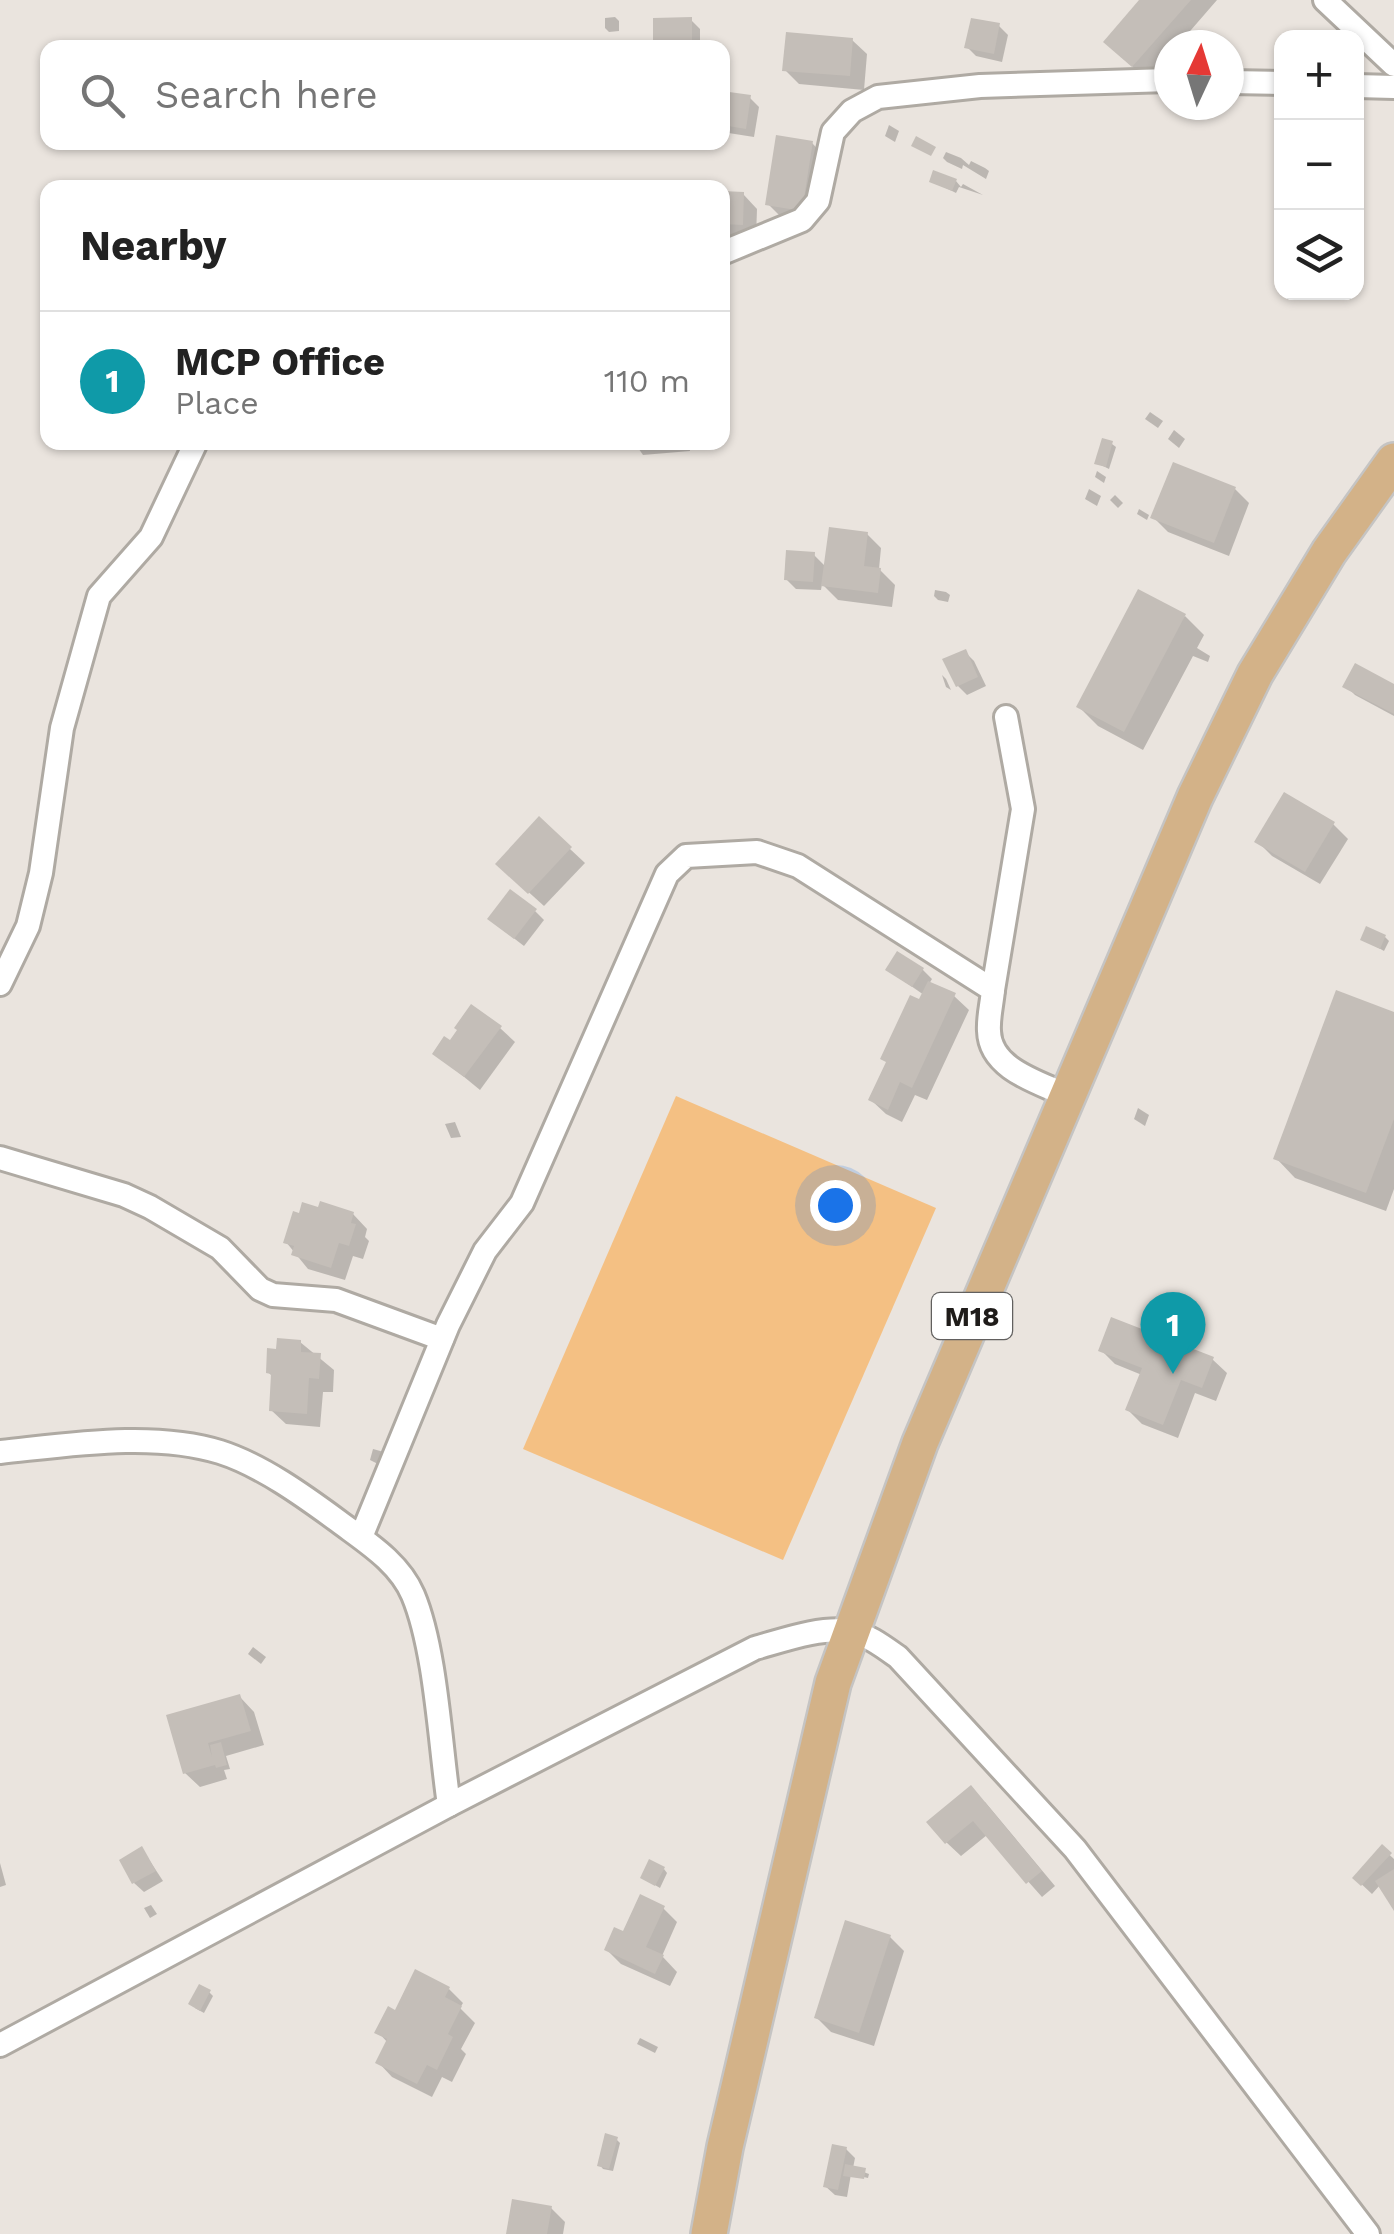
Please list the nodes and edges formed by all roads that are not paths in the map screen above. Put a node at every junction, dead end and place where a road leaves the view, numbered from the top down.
1 (1324, 0) edge
2 (1394, 65) edge
3 (1154, 80) edge
4 (1244, 82) edge
5 (1274, 83) edge
6 (1364, 86) edge
7 (1394, 87) edge
8 (730, 250) edge
9 (192, 450) edge
10 (1394, 460) edge
11 (1006, 717) dead end
12 (0, 984) edge
13 (993, 990) junction
14 (1066, 1096) junction
15 (0, 1158) edge
16 (442, 1338) junction
17 (0, 1452) edge
18 (360, 1538) junction
19 (850, 1631) junction
20 (449, 1805) junction
21 (0, 2045) edge
22 (709, 2234) edge
23 (1368, 2234) edge

1 - 2 street
3 - 8 street
4 - 5 street
6 - 7 street
9 - 12 street
10 - 14 main road, M18
11 - 13 street
13 - 14 street
13 - 16 street
14 - 19 main road, M18
15 - 16 street
16 - 18 street
17 - 18 street
18 - 20 street
19 - 20 street
19 - 22 main road, M18
19 - 23 street
20 - 21 street

